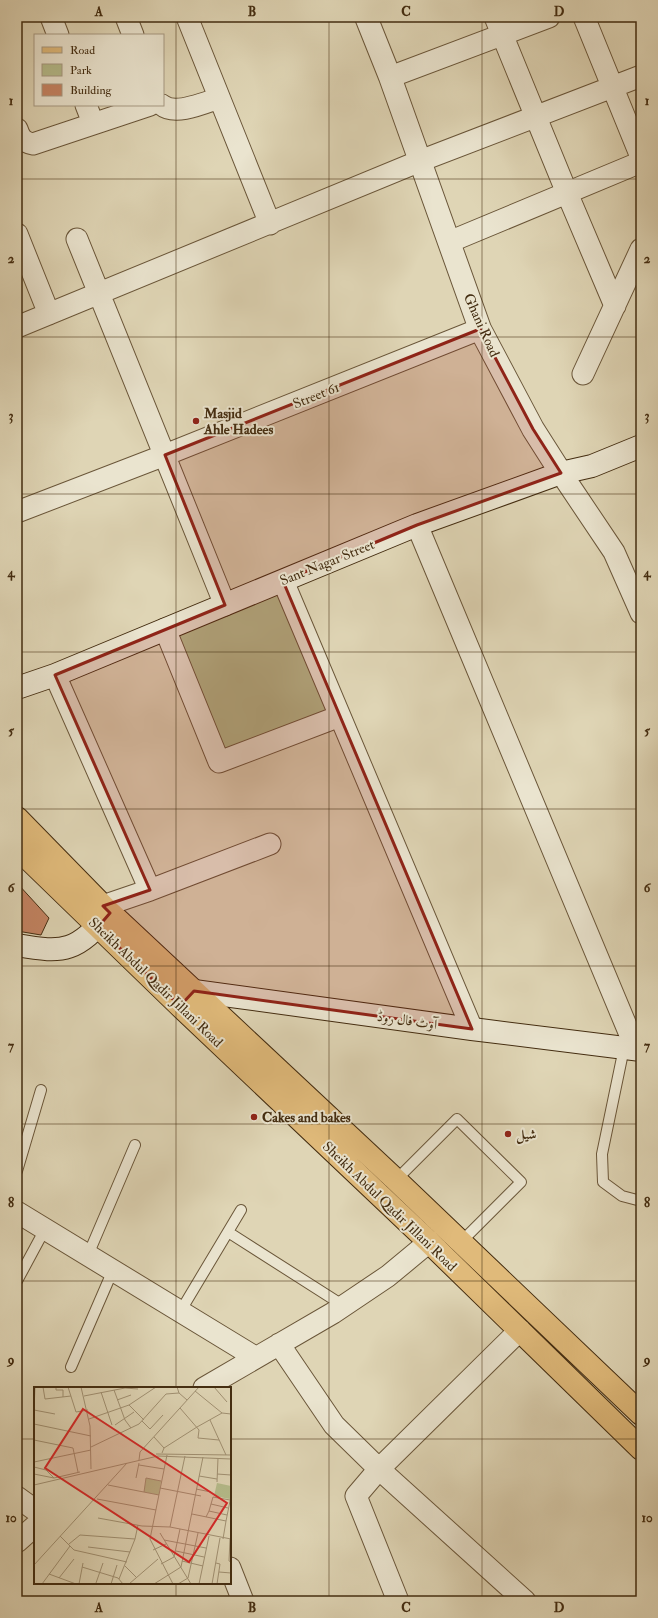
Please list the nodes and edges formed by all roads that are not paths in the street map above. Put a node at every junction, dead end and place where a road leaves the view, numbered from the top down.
1 (51, 17) edge
2 (126, 17) edge
3 (187, 17) edge
4 (366, 17) edge
5 (549, 17) edge
6 (584, 17) edge
7 (499, 26) edge
8 (58, 34) edge
9 (133, 34) edge
10 (641, 76) edge
11 (390, 77) junction
12 (612, 86) junction
13 (219, 98) junction
14 (143, 106) edge
15 (164, 106) edge
16 (89, 114) edge
17 (535, 116) junction
18 (17, 129) edge
19 (641, 157) edge
20 (420, 161) junction
21 (641, 162) edge
22 (566, 193) junction
23 (270, 224) junction
24 (17, 234) edge
25 (77, 239) dead end
26 (449, 242) junction
27 (641, 249) edge
28 (636, 275) edge
29 (99, 294) junction
30 (615, 306) junction
31 (49, 314) junction
32 (17, 327) edge
33 (480, 329) junction
34 (583, 374) dead end
35 (641, 446) edge
36 (165, 455) junction
37 (561, 473) junction
38 (17, 512) edge
39 (417, 526) junction
40 (283, 581) junction
41 (636, 586) edge
42 (225, 605) junction
43 (641, 613) edge
44 (164, 630) junction
45 (55, 675) junction
46 (17, 688) edge
47 (340, 716) junction
48 (17, 818) edge
49 (270, 844) dead end
50 (17, 848) edge
51 (150, 890) junction
52 (104, 915) junction
53 (17, 945) edge
54 (187, 999) junction
55 (472, 1029) junction
56 (634, 1049) edge
57 (41, 1090) dead end
58 (135, 1145) dead end
59 (17, 1171) edge
60 (396, 1180) junction
61 (641, 1201) edge
62 (241, 1210) dead end
63 (17, 1212) edge
64 (45, 1229) junction
65 (228, 1232) junction
66 (429, 1242) junction
67 (460, 1242) junction
68 (88, 1255) junction
69 (113, 1270) junction
70 (17, 1282) edge
71 (344, 1306) junction
72 (180, 1312) junction
73 (520, 1330) junction
74 (279, 1344) junction
75 (255, 1357) junction
76 (71, 1367) dead end
77 (206, 1387) edge
78 (641, 1414) edge
79 (641, 1449) edge
80 (379, 1469) junction
81 (17, 1497) edge
82 (34, 1509) edge
83 (34, 1527) edge
84 (17, 1542) edge
85 (231, 1571) edge
86 (242, 1601) edge
87 (398, 1601) edge
88 (525, 1601) edge

1 - 8 street
2 - 9 street
3 - 13 street
4 - 11 main road, Ghani Road
5 - 7 street
6 - 12 street
7 - 11 street
7 - 17 street
10 - 12 street
11 - 20 main road, Ghani Road
12 - 17 street
12 - 19 street
13 - 15 street
13 - 23 street
14 - 16 street
16 - 18 street
17 - 20 street
17 - 22 street
20 - 23 street
20 - 26 main road, Ghani Road
21 - 22 street
22 - 26 street
22 - 30 street
23 - 29 street
24 - 31 street
25 - 29 street
26 - 33 main road, Ghani Road
27 - 28 street
28 - 30 street
29 - 31 street
29 - 36 street
30 - 34 street
31 - 32 street
33 - 36 street, Street 61
33 - 37 main road, Ghani Road
35 - 37 main road, Sant Nagar Street
36 - 38 street, Street 61
36 - 42 street
37 - 39 main road, Sant Nagar Street
37 - 41 street, Ghani Road
39 - 40 main road, Sant Nagar Street
39 - 56 street
40 - 42 main road, Sant Nagar Street
40 - 47 street
41 - 43 street, Ghani Road
42 - 44 main road, Sant Nagar Street
44 - 45 main road, Sant Nagar Street
44 - 47 street
45 - 46 main road, Sant Nagar Street
45 - 51 street
47 - 55 street
48 - 52 main road, Sheikh Abdul Qadir Jillani Road
49 - 51 street
50 - 52 main road, Sheikh Abdul Qadir Jillani Road
51 - 52 street
52 - 53 main road
52 - 54 main road, Sheikh Abdul Qadir Jillani Road
54 - 55 main road, آوٹ فال روڈ
54 - 60 main road, Sheikh Abdul Qadir Jillani Road
54 - 66 main road, Sheikh Abdul Qadir Jillani Road
55 - 56 main road, آوٹ فال روڈ
56 - 61 lane
57 - 59 lane
58 - 68 lane
60 - 67 main road, Sheikh Abdul Qadir Jillani Road
60 - 67 lane
62 - 65 lane
63 - 64 street
64 - 68 street
64 - 70 lane
65 - 71 lane
65 - 72 lane
66 - 71 street
66 - 73 main road, Sheikh Abdul Qadir Jillani Road
67 - 78 main road, Sheikh Abdul Qadir Jillani Road
68 - 69 street
69 - 72 street
69 - 76 lane
71 - 74 street
72 - 75 street
73 - 79 main road, Sheikh Abdul Qadir Jillani Road
73 - 80 street
74 - 75 street
74 - 80 street
75 - 77 street
80 - 87 street
80 - 88 street
81 - 82 street
83 - 84 street
85 - 86 street

